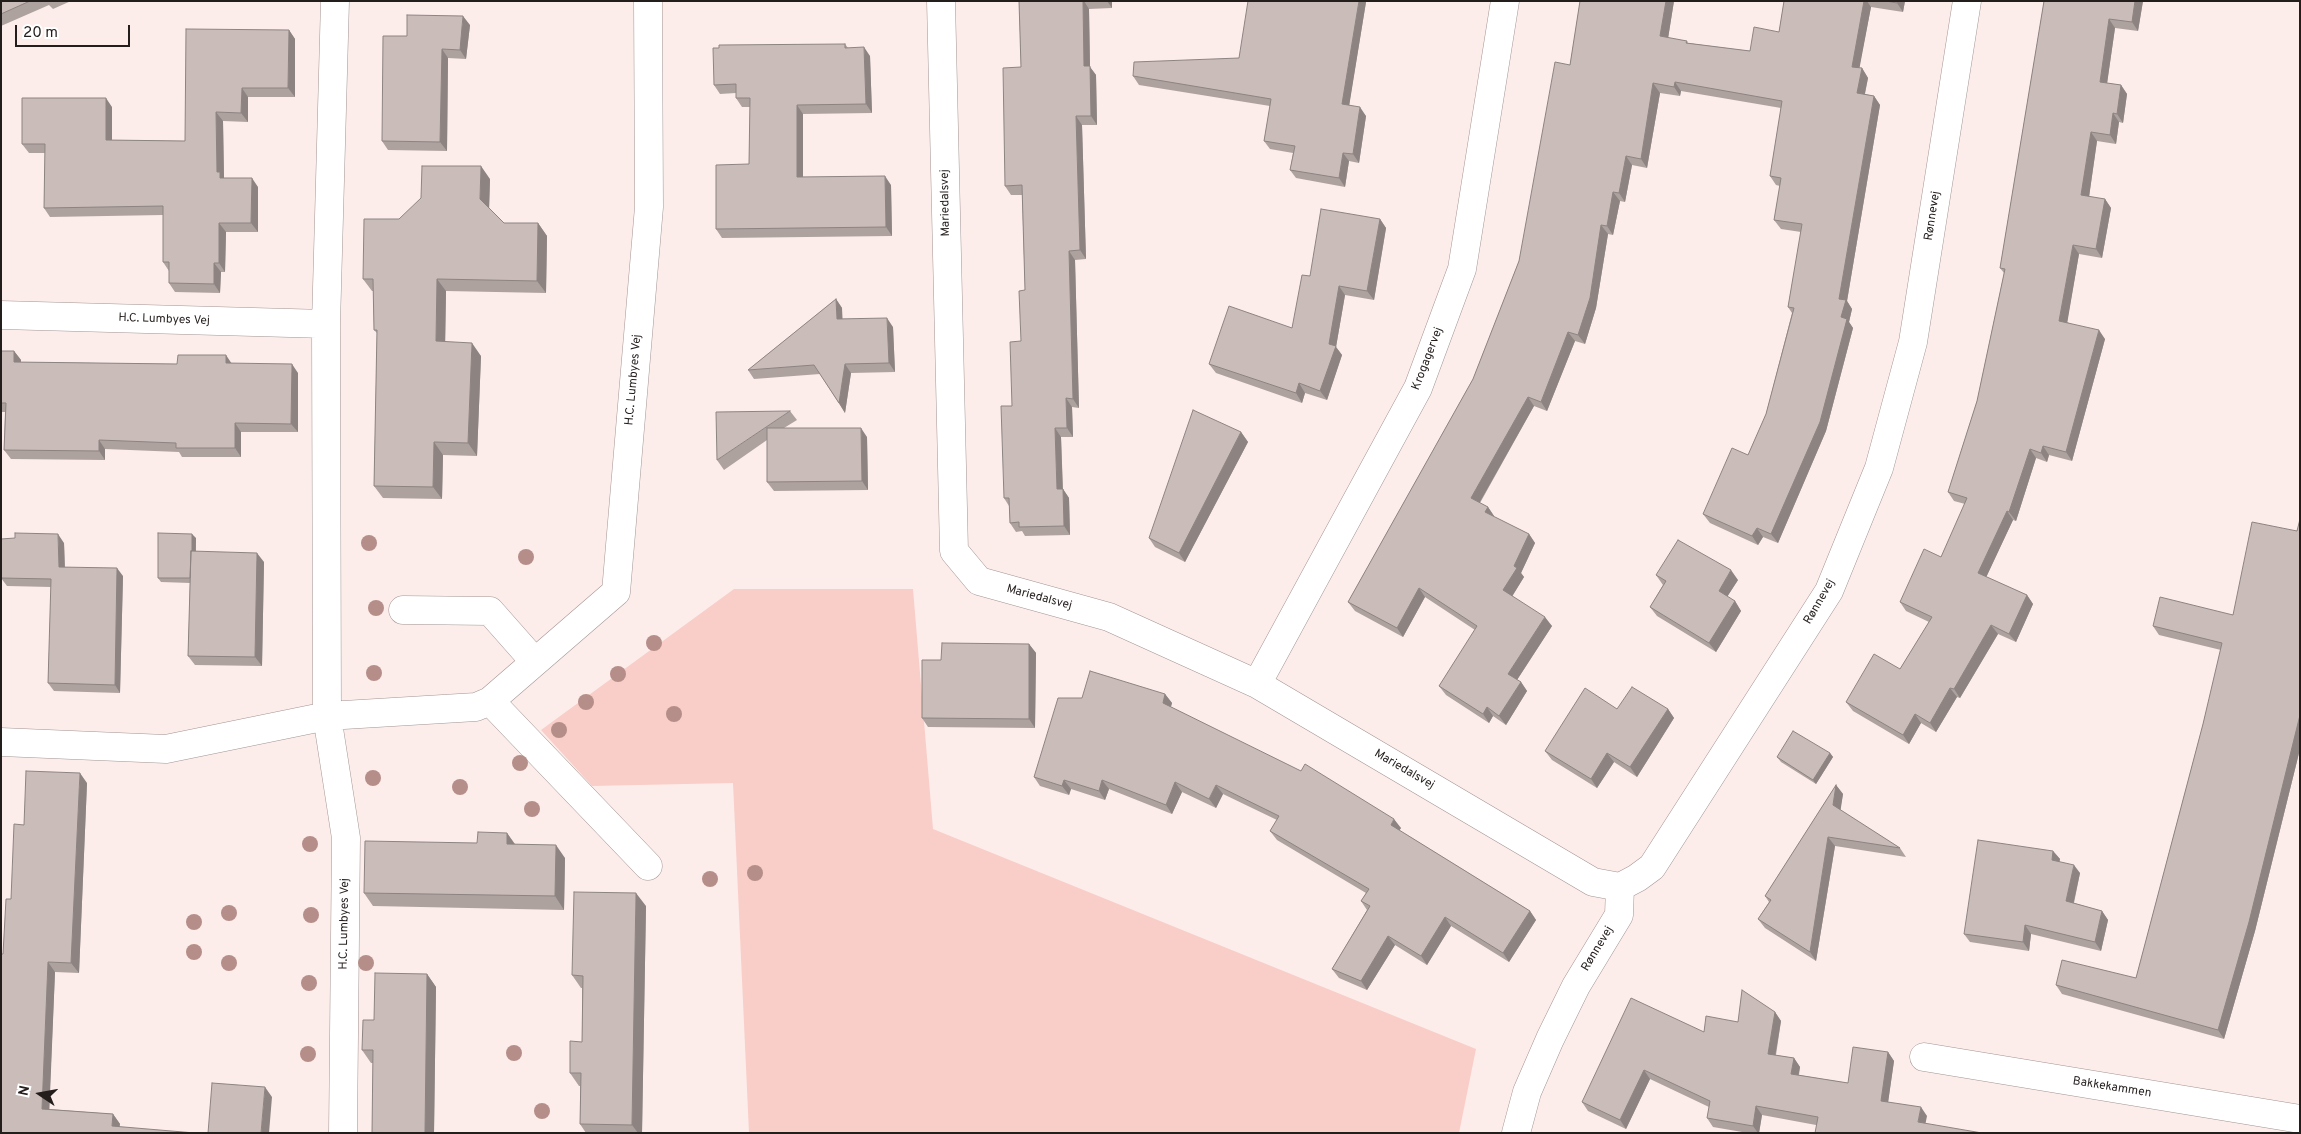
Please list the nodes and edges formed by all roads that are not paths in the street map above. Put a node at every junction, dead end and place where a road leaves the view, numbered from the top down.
1 (335, 1) edge
2 (648, 1) edge
3 (941, 1) edge
4 (1504, 1) edge
5 (1967, 1) edge
6 (1, 315) edge
7 (326, 324) junction
8 (403, 610) dead end
9 (535, 662) junction
10 (1257, 684) junction
11 (490, 702) junction
12 (327, 716) junction
13 (1, 742) edge
14 (648, 866) dead end
15 (1620, 886) junction
16 (1924, 1057) dead end
17 (2300, 1120) edge
18 (342, 1133) edge
19 (1516, 1133) edge
20 (2297, 1133) edge

1 - 7 street, H.C. Lumbyes Vej
2 - 9 street, H.C. Lumbyes Vej
3 - 10 street, Mariedalsvej
4 - 10 street, Krogagervej
5 - 15 street, Rønnevej
6 - 7 street, H.C. Lumbyes Vej
7 - 12 street, H.C. Lumbyes Vej
8 - 9 street
9 - 11 street, H.C. Lumbyes Vej
10 - 15 street, Mariedalsvej
11 - 12 street, H.C. Lumbyes Vej
11 - 14 street
12 - 13 street, H.C. Lumbyes Vej
12 - 18 street, H.C. Lumbyes Vej
15 - 19 street, Rønnevej
16 - 17 street, Bakkekammen
17 - 20 street, Bakkekammen

